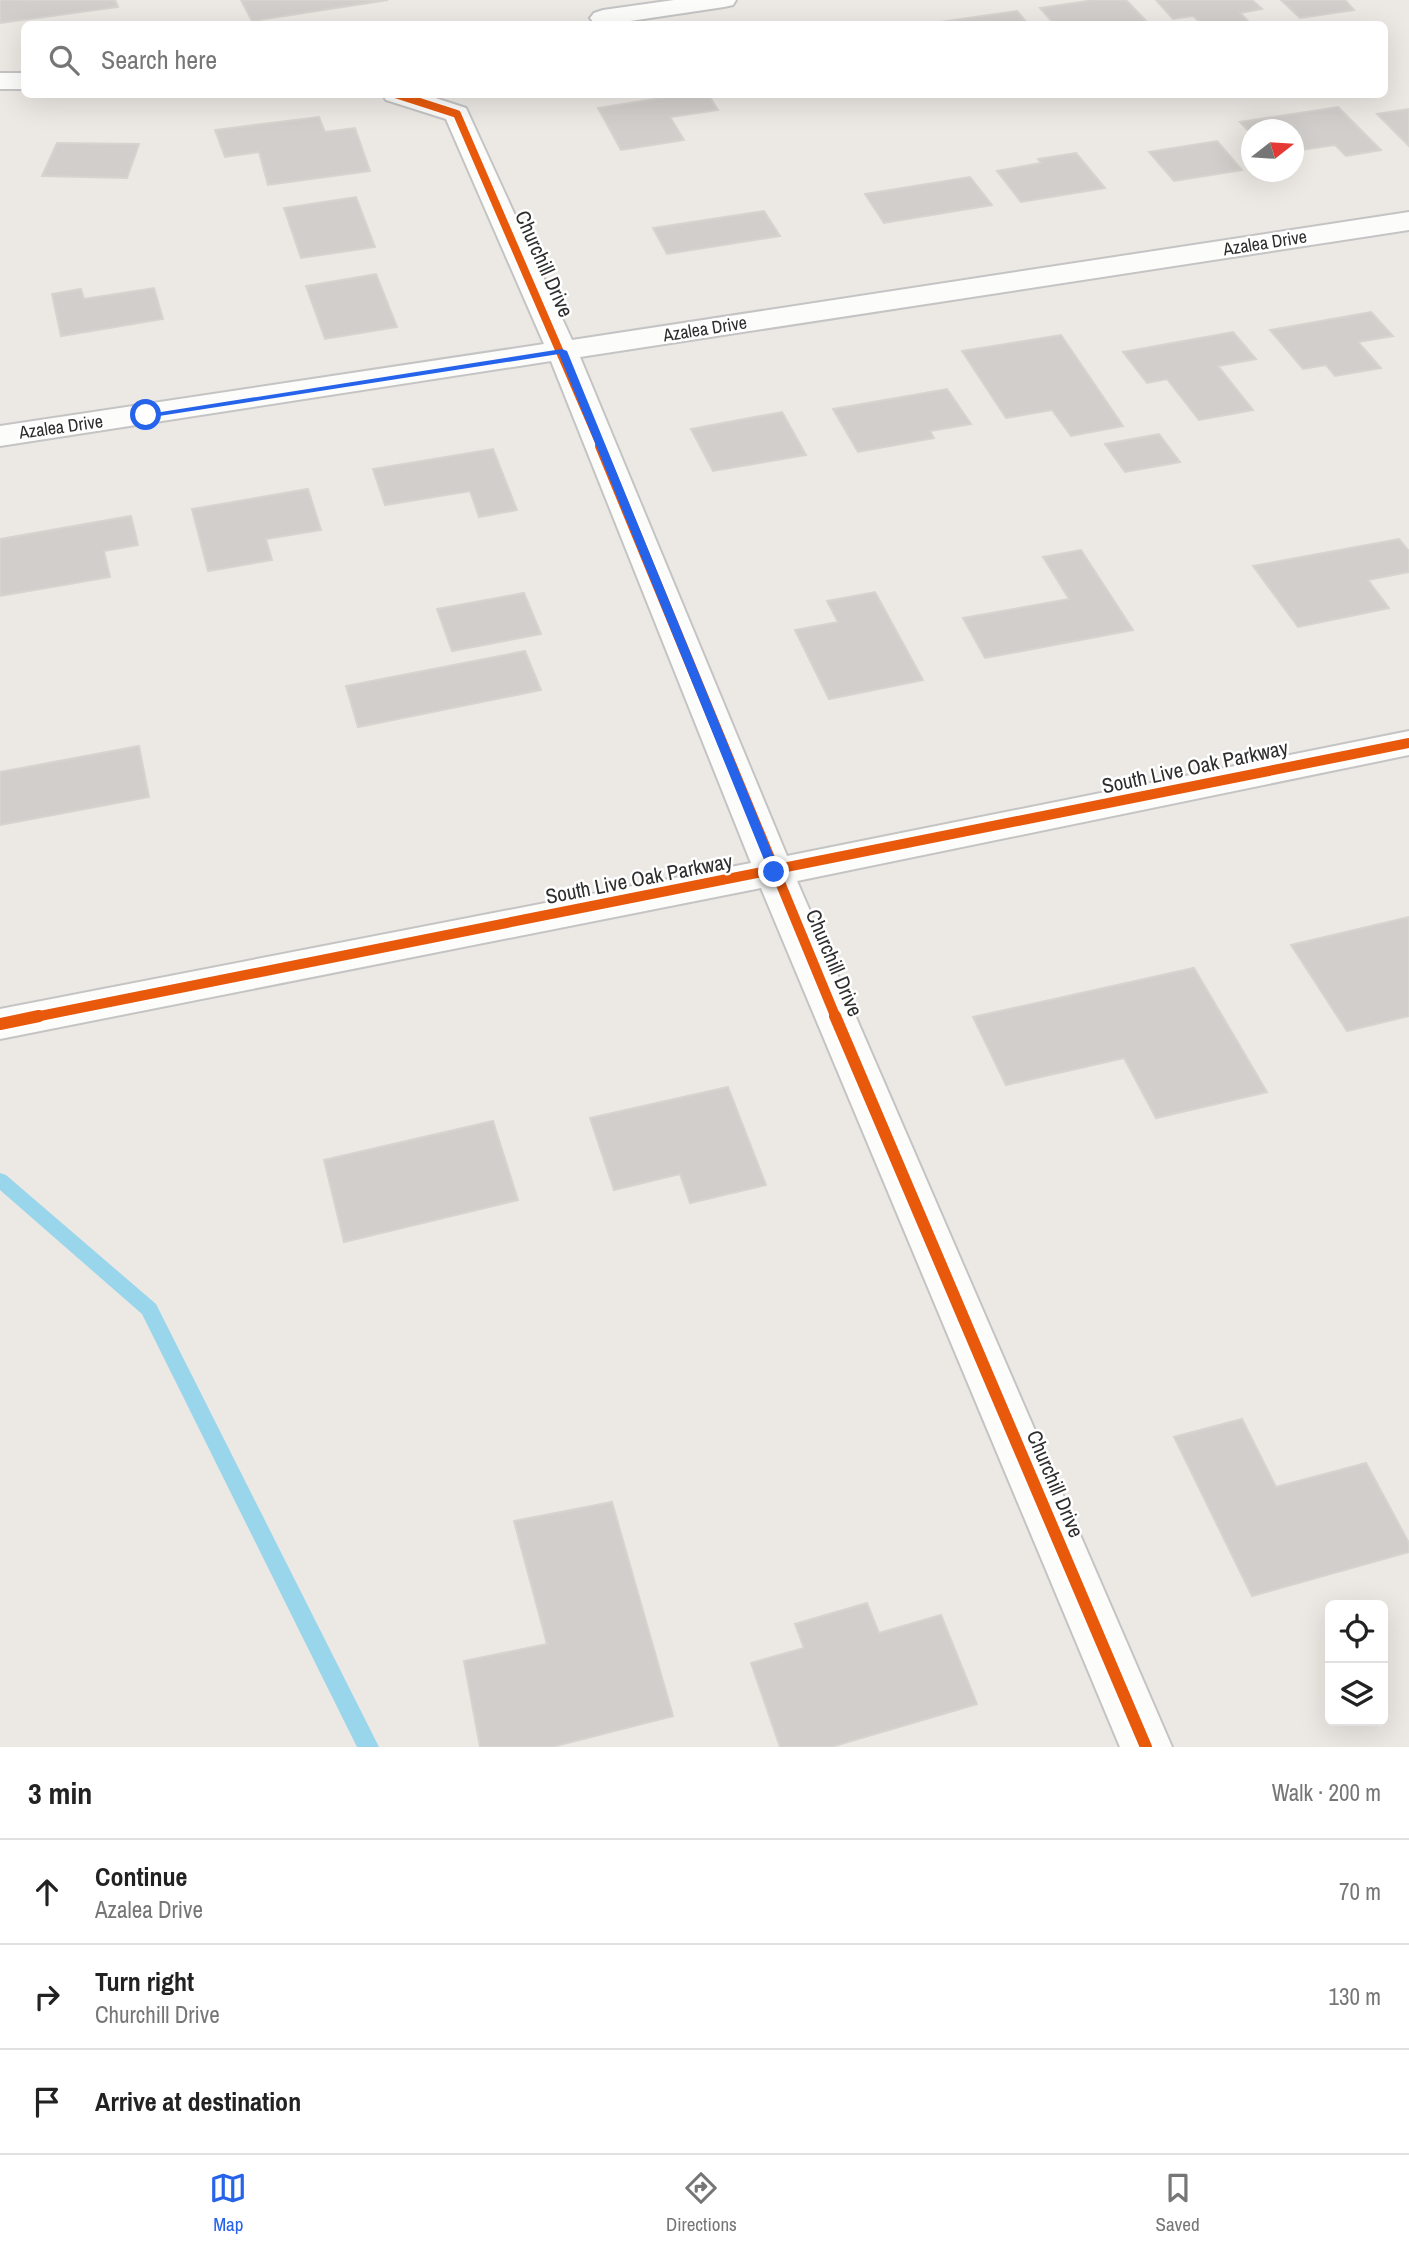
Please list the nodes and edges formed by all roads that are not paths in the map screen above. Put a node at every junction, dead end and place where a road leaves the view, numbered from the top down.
1 (724, 0) edge
2 (603, 18) dead end
3 (0, 81) edge
4 (21, 81) edge
5 (407, 98) edge
6 (1409, 221) edge
7 (562, 351) junction
8 (0, 436) edge
9 (1409, 743) edge
10 (774, 872) junction
11 (0, 1024) edge
12 (1146, 1747) edge

1 - 2 street
3 - 4 street
5 - 7 street, Churchill Drive
6 - 7 street, Azalea Drive
7 - 8 street, Azalea Drive
7 - 10 street, Churchill Drive
9 - 10 street, South Live Oak Parkway
10 - 11 street, South Live Oak Parkway
10 - 12 street, Churchill Drive

